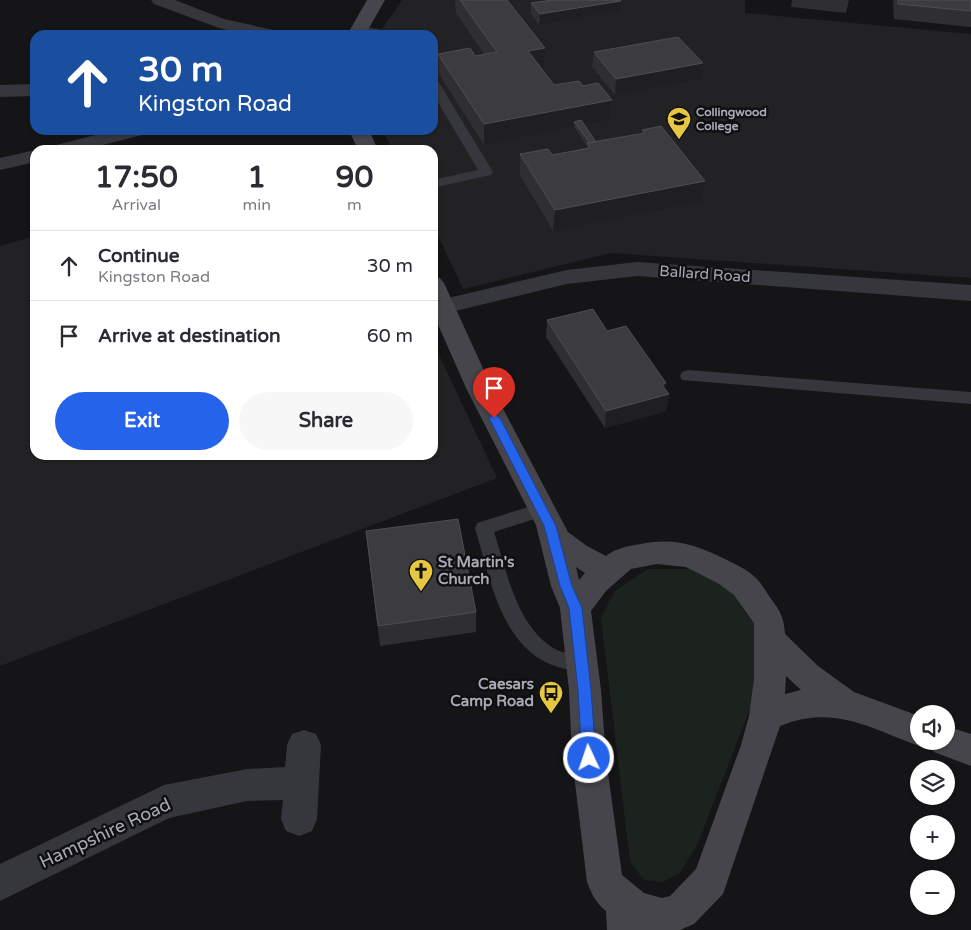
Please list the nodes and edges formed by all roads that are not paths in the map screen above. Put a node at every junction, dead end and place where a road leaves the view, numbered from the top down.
1 (160, 0) edge
2 (376, 0) edge
3 (250, 30) edge
4 (359, 30) edge
5 (30, 90) edge
6 (0, 91) edge
7 (438, 92) edge
8 (119, 135) edge
9 (78, 145) edge
10 (30, 157) edge
11 (0, 164) edge
12 (438, 183) edge
13 (971, 293) edge
14 (438, 295) edge
15 (688, 376) dead end
16 (971, 398) edge
17 (546, 518) junction
18 (607, 570) junction
19 (575, 608) junction
20 (771, 641) junction
21 (581, 664) junction
22 (844, 702) junction
23 (766, 716) junction
24 (910, 728) edge
25 (955, 744) edge
26 (304, 745) dead end
27 (971, 750) edge
28 (302, 783) junction
29 (300, 819) dead end
30 (0, 883) edge
31 (692, 914) edge
32 (625, 916) edge

1 - 3 street
2 - 4 street
5 - 6 street
7 - 12 lane
8 - 9 street
10 - 11 street
13 - 14 street, Ballard Road
14 - 17 street
15 - 16 lane
17 - 18 street
17 - 19 street
17 - 21 lane
18 - 19 street
18 - 20 street
19 - 21 street
20 - 22 street
20 - 23 street
21 - 32 street
22 - 23 street
22 - 24 street
23 - 31 street
25 - 27 street
26 - 28 street
28 - 29 street
28 - 30 street, Hampshire Road
31 - 32 street

